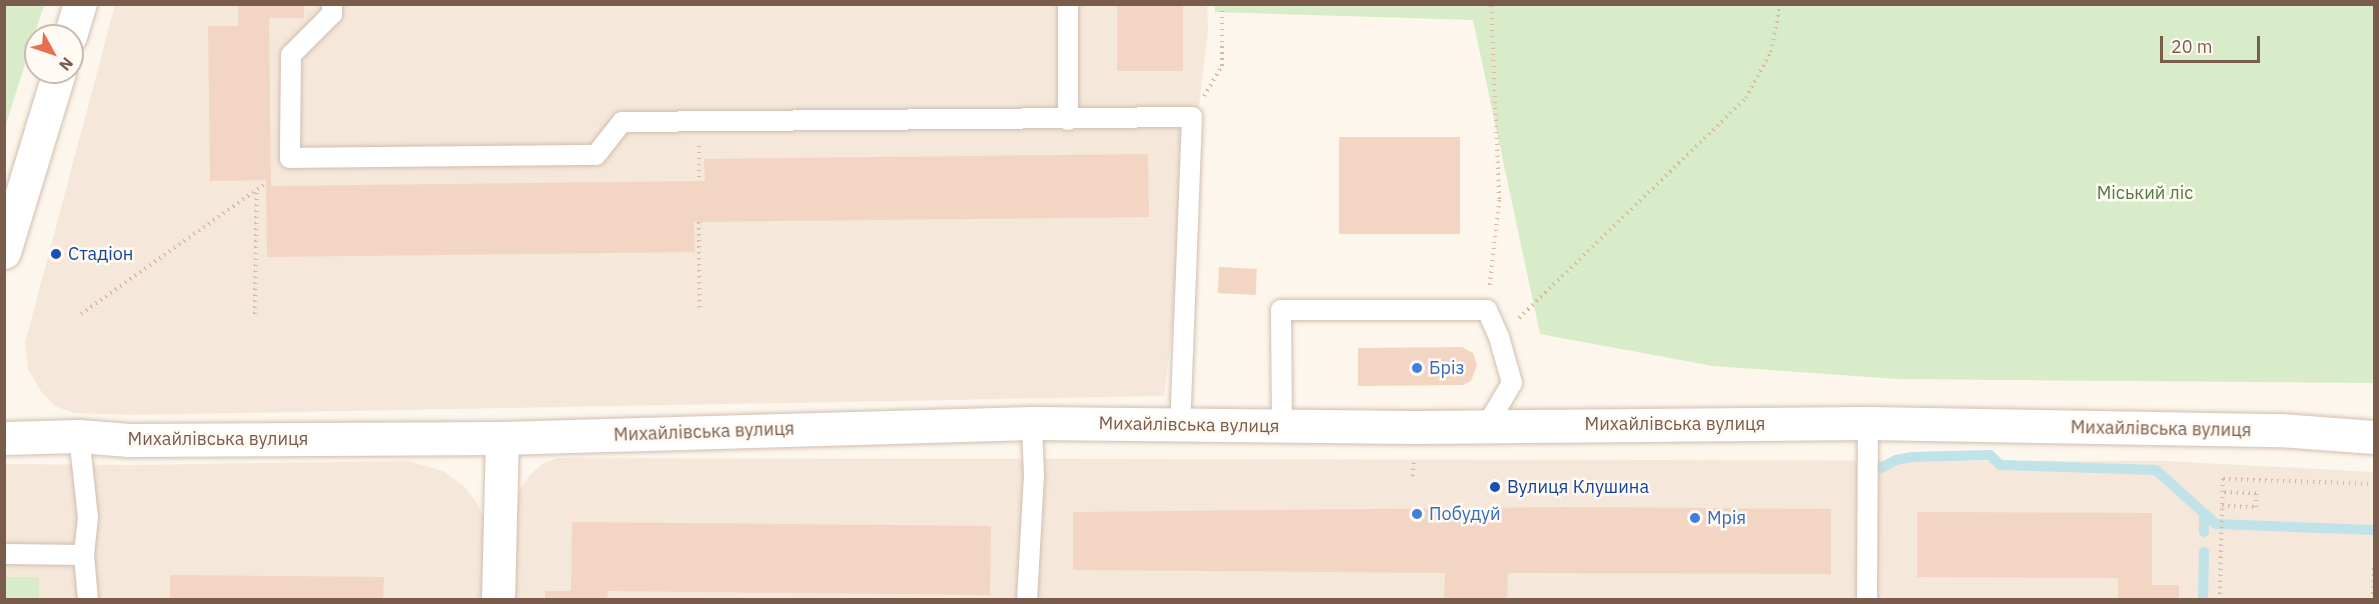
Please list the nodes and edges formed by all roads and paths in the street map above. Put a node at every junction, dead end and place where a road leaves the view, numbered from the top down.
1 (80, 4) edge
2 (332, 4) edge
3 (1068, 4) edge
4 (1222, 4) edge
5 (1491, 4) edge
6 (1780, 4) edge
7 (74, 24) edge
8 (55, 84) edge
9 (1192, 117) junction
10 (1068, 120) junction
11 (699, 122) junction
12 (699, 181) dead end
13 (266, 183) dead end
14 (257, 192) junction
15 (699, 222) dead end
16 (4, 252) edge
17 (1487, 310) junction
18 (700, 312) dead end
19 (81, 314) dead end
20 (255, 314) dead end
21 (1499, 337) junction
22 (1032, 423) junction
23 (1868, 423) junction
24 (1487, 425) junction
25 (1180, 426) junction
26 (1282, 426) junction
27 (79, 436) junction
28 (2374, 437) edge
29 (4, 438) edge
30 (502, 438) junction
31 (1414, 460) dead end
32 (1413, 476) dead end
33 (2374, 484) edge
34 (2222, 492) junction
35 (2222, 506) junction
36 (4, 554) edge
37 (84, 555) junction
38 (2374, 564) edge
39 (88, 600) edge
40 (498, 600) edge
41 (1027, 600) edge
42 (1867, 600) edge
43 (2220, 600) edge
44 (2373, 600) edge

1 - 7 main road
2 - 11 lane
3 - 10 lane
4 - 9 path
5 - 17 path
6 - 21 path
8 - 16 main road
9 - 10 lane
9 - 25 lane
10 - 11 lane
11 - 12 path
13 - 14 path
14 - 19 path
14 - 20 path
15 - 18 path
17 - 21 lane
17 - 26 lane
21 - 24 lane
22 - 25 main road, Михайлівська вулиця
22 - 30 main road, Михайлівська вулиця
22 - 41 lane
23 - 24 main road, Михайлівська вулиця
23 - 28 main road, Михайлівська вулиця
23 - 42 lane
24 - 26 main road, Михайлівська вулиця
25 - 26 main road, Михайлівська вулиця
27 - 29 main road, Михайлівська вулиця
27 - 30 main road, Михайлівська вулиця
27 - 37 lane
30 - 40 main road
31 - 32 path
33 - 34 path
34 - 35 path
34 - 35 path
35 - 43 path
36 - 37 lane
37 - 39 lane
38 - 44 path

